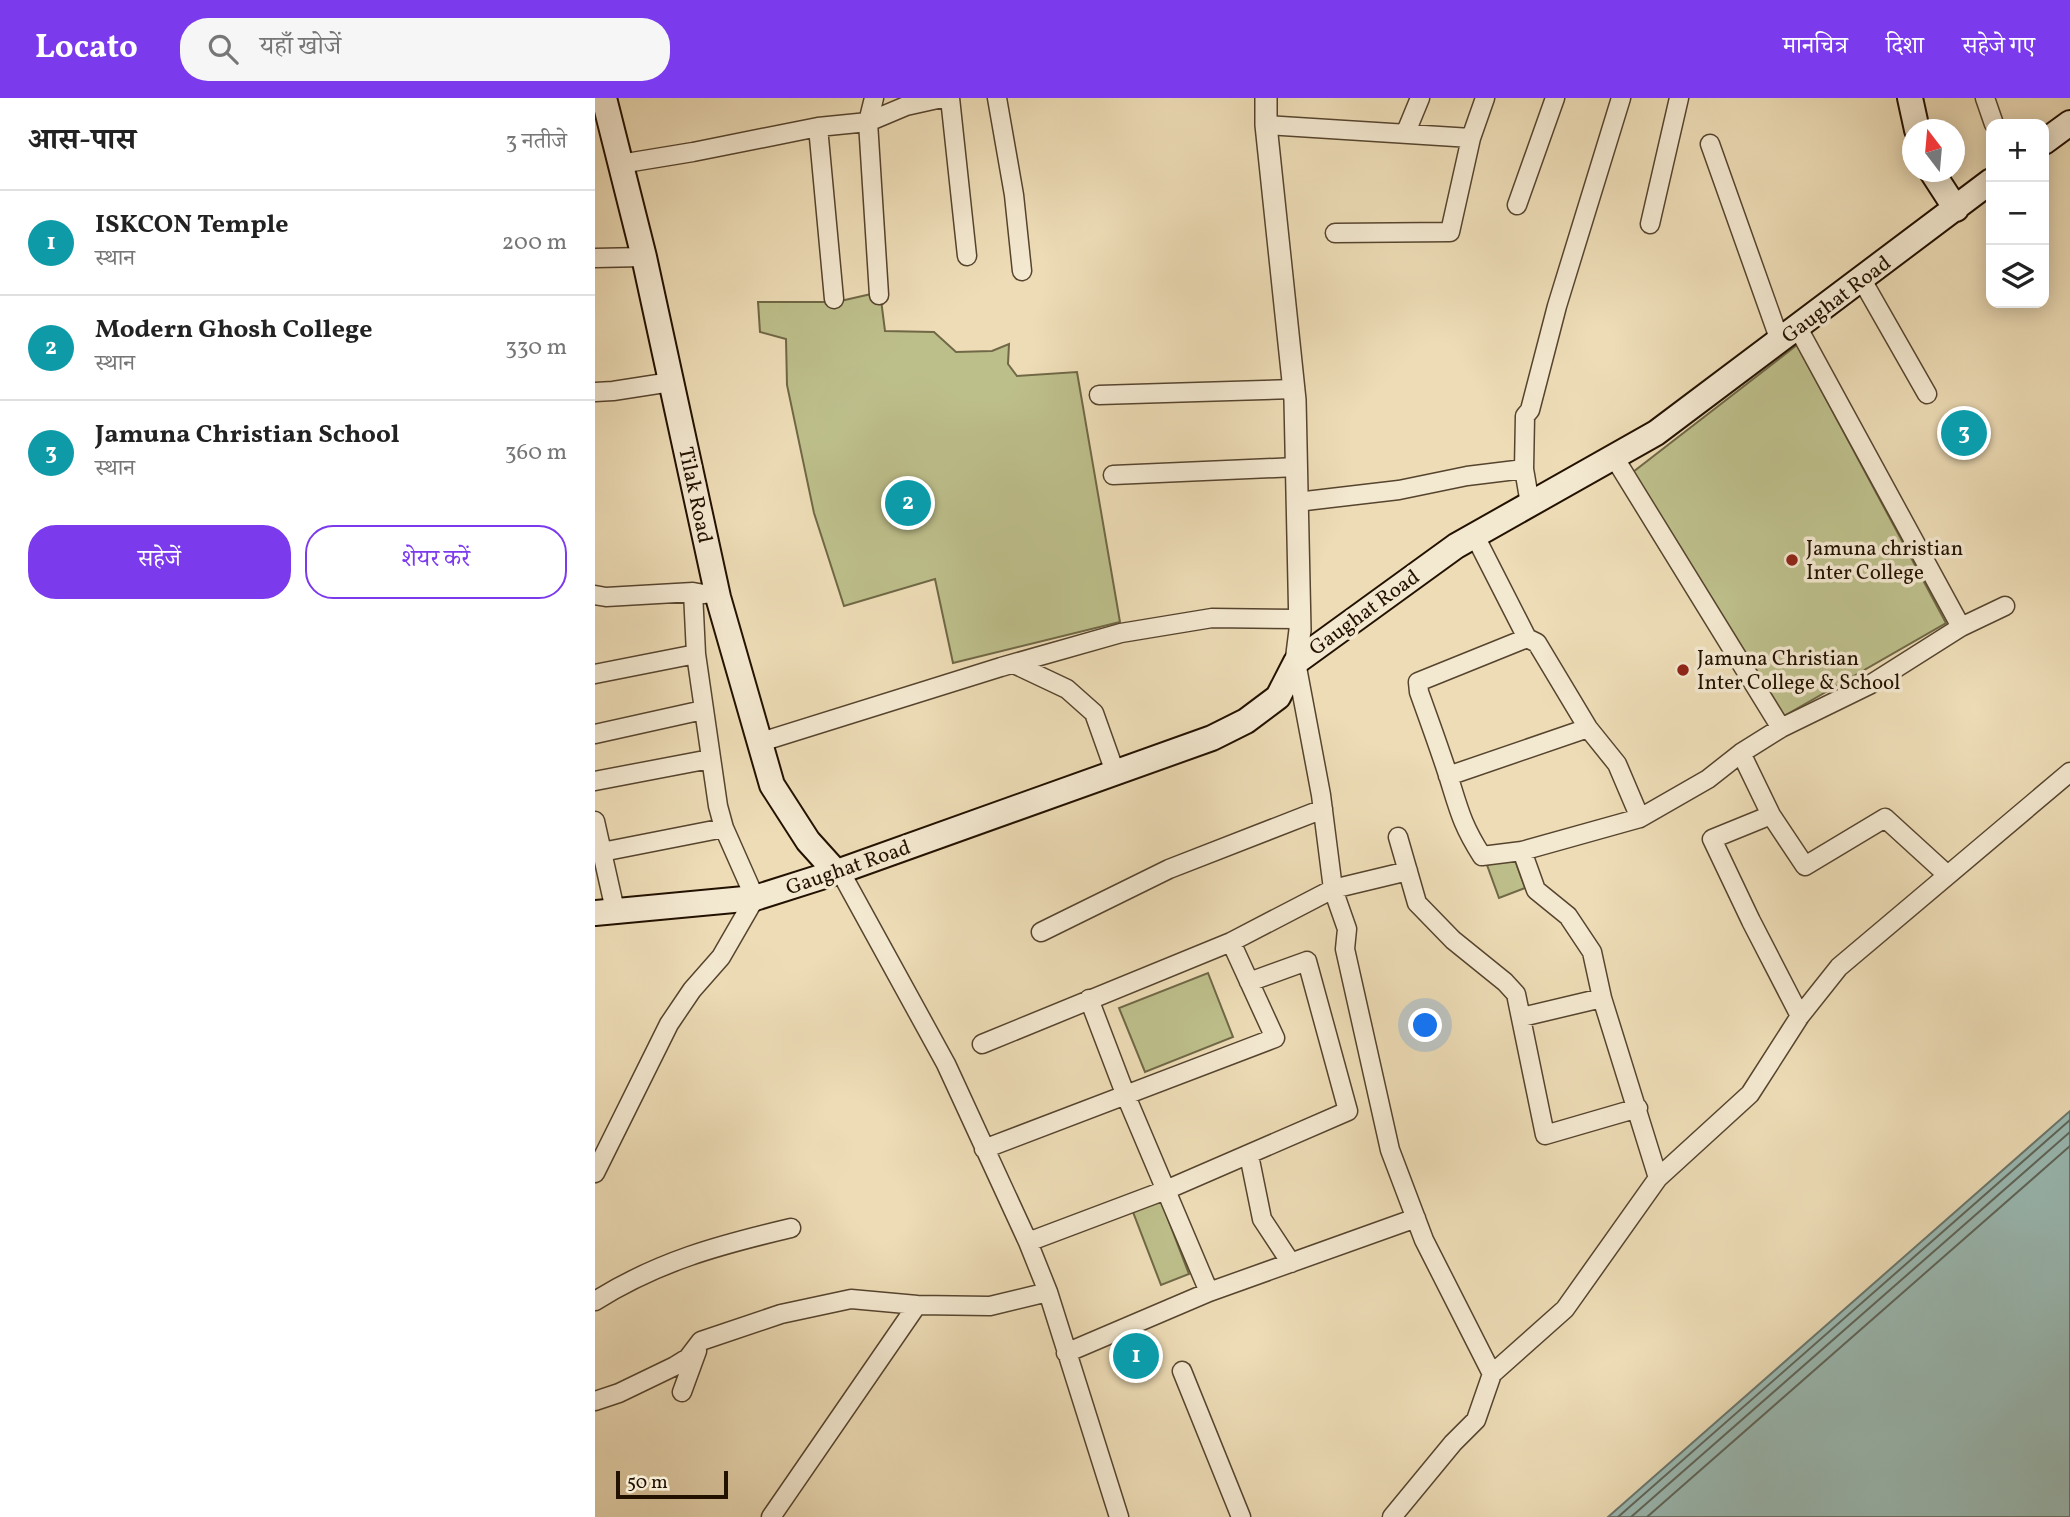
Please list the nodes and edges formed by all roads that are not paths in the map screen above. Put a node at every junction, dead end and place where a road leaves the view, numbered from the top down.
1 (874, 98) edge
2 (942, 98) edge
3 (950, 98) edge
4 (997, 98) edge
5 (1266, 98) edge
6 (1420, 98) edge
7 (1485, 98) edge
8 (1555, 98) edge
9 (1621, 98) edge
10 (1679, 98) edge
11 (1910, 98) edge
12 (1985, 98) edge
13 (601, 99) edge
14 (1915, 119) edge
15 (1992, 119) edge
16 (868, 122) junction
17 (2070, 123) edge
18 (1266, 125) junction
19 (818, 127) junction
20 (1406, 132) junction
21 (1471, 138) junction
22 (2049, 138) edge
23 (1710, 144) dead end
24 (620, 164) junction
25 (1937, 182) edge
26 (1990, 182) edge
27 (1517, 205) dead end
28 (1956, 209) junction
29 (1650, 224) dead end
30 (1335, 233) dead end
31 (967, 256) dead end
32 (644, 257) junction
33 (595, 258) edge
34 (1022, 271) dead end
35 (1862, 280) junction
36 (879, 295) dead end
37 (834, 299) dead end
38 (1789, 334) junction
39 (671, 382) junction
40 (1294, 388) junction
41 (595, 392) edge
42 (1927, 394) dead end
43 (1099, 395) dead end
44 (1614, 457) junction
45 (1296, 467) junction
46 (1524, 469) junction
47 (1113, 475) dead end
48 (1297, 502) junction
49 (1529, 504) junction
50 (1475, 536) junction
51 (693, 592) junction
52 (595, 596) edge
53 (718, 597) junction
54 (2005, 606) dead end
55 (1298, 619) junction
56 (1961, 627) junction
57 (1527, 638) junction
58 (696, 654) junction
59 (1296, 662) junction
60 (1014, 664) junction
61 (595, 674) edge
62 (703, 710) junction
63 (1588, 728) junction
64 (1781, 728) junction
65 (595, 734) edge
66 (761, 742) junction
67 (1741, 753) junction
68 (710, 760) junction
69 (1115, 772) junction
70 (2070, 772) edge
71 (1448, 776) junction
72 (595, 781) edge
73 (1323, 809) junction
74 (1771, 815) junction
75 (1640, 818) junction
76 (595, 821) edge
77 (724, 828) junction
78 (1398, 837) dead end
79 (1522, 850) junction
80 (602, 852) junction
81 (1942, 870) dead end
82 (1408, 871) junction
83 (838, 872) junction
84 (1333, 890) junction
85 (755, 898) junction
86 (605, 912) edge
87 (1041, 932) dead end
88 (1231, 942) junction
89 (1249, 982) junction
90 (1602, 998) junction
91 (1089, 999) junction
92 (1800, 1016) junction
93 (1522, 1017) junction
94 (982, 1044) dead end
95 (1126, 1096) junction
96 (1638, 1108) junction
97 (984, 1149) junction
98 (599, 1151) edge
99 (1249, 1155) junction
100 (595, 1173) edge
101 (1658, 1178) junction
102 (1166, 1190) junction
103 (1416, 1218) junction
104 (790, 1228) dead end
105 (1028, 1242) junction
106 (1291, 1263) junction
107 (1048, 1292) junction
108 (1209, 1292) junction
109 (595, 1301) edge
110 (917, 1305) junction
111 (701, 1341) junction
112 (1066, 1353) junction
113 (1182, 1371) dead end
114 (1492, 1374) junction
115 (682, 1392) dead end
116 (595, 1401) edge
117 (771, 1517) edge
118 (1119, 1517) edge
119 (1241, 1517) edge
120 (1392, 1517) edge

1 - 16 street
2 - 16 street
3 - 31 street
4 - 34 street
5 - 18 street
6 - 20 street
7 - 21 street
8 - 27 street
9 - 46 street
10 - 29 street
11 - 14 main road
12 - 15 street
13 - 24 main road, Tilak Road
16 - 19 street
16 - 36 street
17 - 22 main road
18 - 20 street
18 - 40 street
19 - 24 street
19 - 37 street
20 - 21 street
21 - 30 street
23 - 38 street
24 - 32 main road, Tilak Road
25 - 28 main road
26 - 28 main road, Gaughat Road
28 - 35 main road, Gaughat Road
32 - 33 street
32 - 39 main road, Tilak Road
35 - 38 main road, Gaughat Road
35 - 42 street
38 - 44 main road, Gaughat Road
38 - 56 street
39 - 41 street
39 - 53 main road, Tilak Road
40 - 43 street
40 - 45 street
44 - 49 main road, Gaughat Road
44 - 64 street
45 - 47 street
45 - 48 street
46 - 48 street
46 - 49 street
48 - 55 street
49 - 50 main road, Gaughat Road
50 - 57 street
50 - 59 main road, Gaughat Road
51 - 52 street
51 - 53 street
51 - 58 street
53 - 66 main road, Tilak Road
54 - 56 street
55 - 59 street
55 - 60 street
56 - 64 street
57 - 63 street
57 - 71 street
58 - 61 street
58 - 62 street
59 - 69 main road, Gaughat Road
59 - 73 street
60 - 66 street
60 - 69 street
62 - 65 street
62 - 68 street
63 - 71 street
63 - 75 street
64 - 67 street
66 - 83 main road, Tilak Road
67 - 74 street
67 - 75 street
68 - 72 street
68 - 77 street
69 - 83 main road, Gaughat Road
70 - 92 street
71 - 79 street
73 - 84 street
73 - 87 street
74 - 81 street
74 - 92 street
75 - 79 street
76 - 80 street
77 - 80 street
77 - 85 street
78 - 82 street
79 - 90 street
80 - 86 street
82 - 84 street
82 - 93 street
83 - 85 main road, Gaughat Road
83 - 97 street
84 - 88 street
84 - 103 street
85 - 86 main road, Gaughat Road
85 - 98 street
88 - 89 street
88 - 91 street
89 - 95 street
89 - 99 street
90 - 93 street
90 - 96 street
91 - 94 street
91 - 95 street
92 - 101 street
93 - 96 street
95 - 97 street
95 - 102 street
96 - 101 street
97 - 105 street
98 - 100 street
99 - 102 street
99 - 106 street
101 - 114 street
102 - 105 street
102 - 108 street
103 - 106 street
103 - 114 street
104 - 109 street
105 - 107 street
106 - 108 street
107 - 110 street
107 - 112 street
108 - 112 street
110 - 111 street
110 - 117 street
111 - 115 street
111 - 116 street
112 - 118 street
113 - 119 street
114 - 120 street

